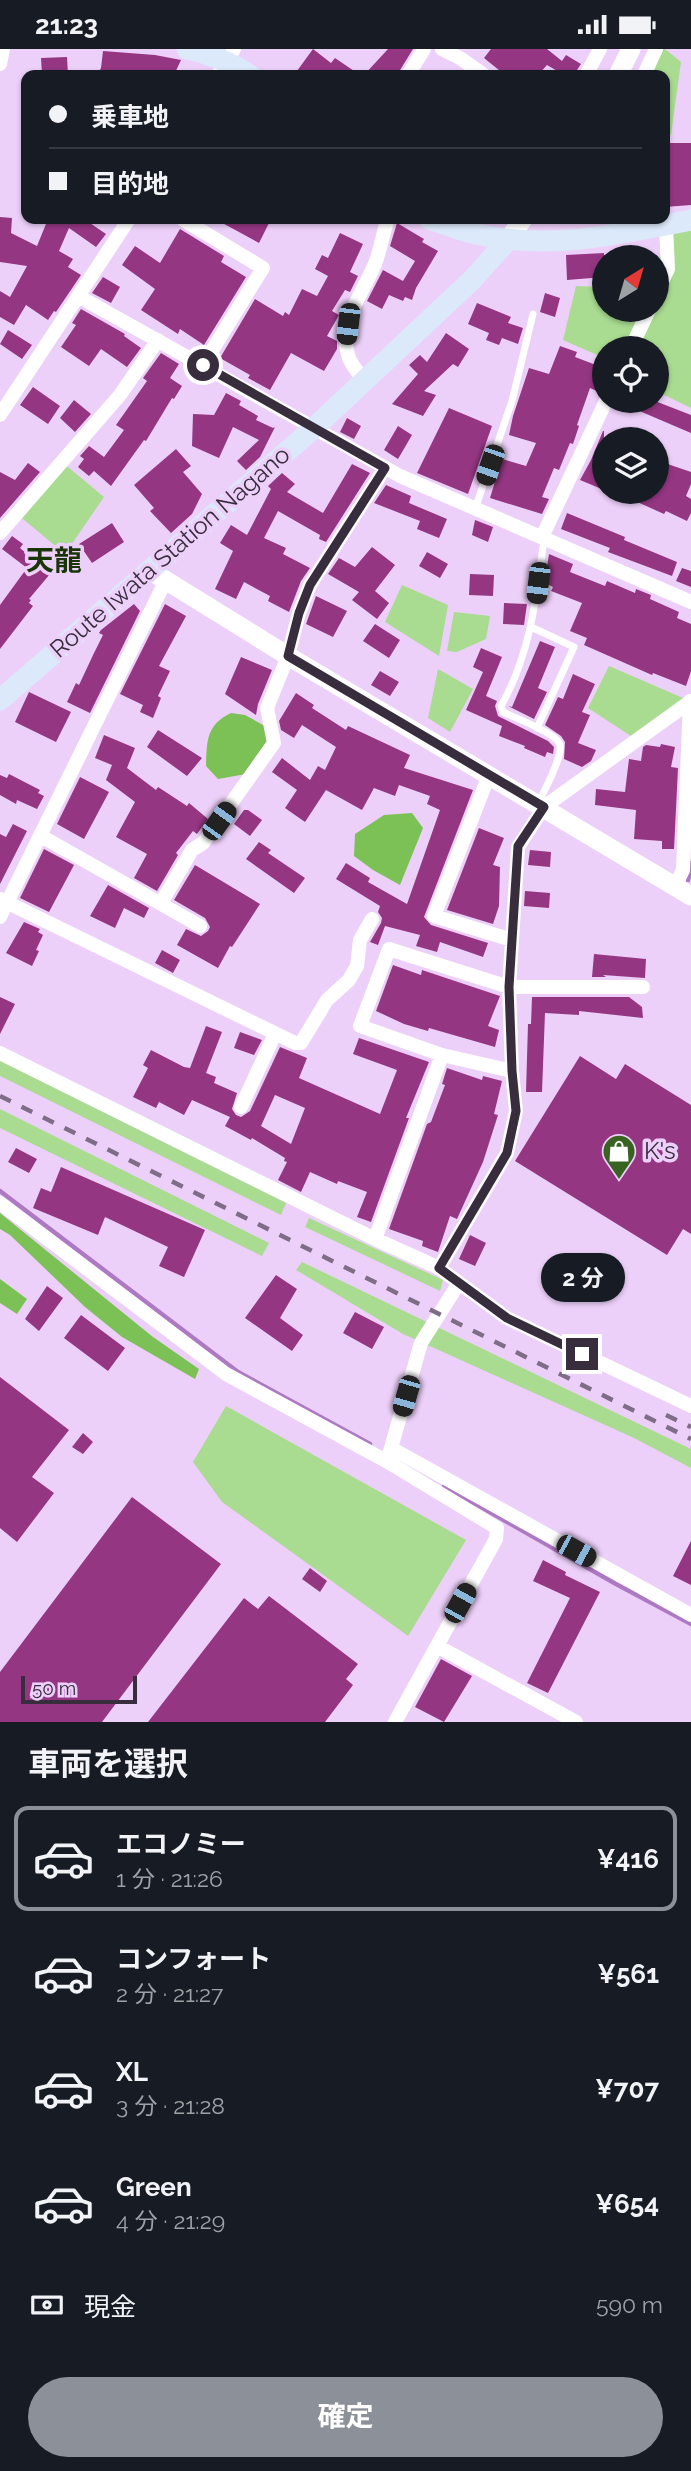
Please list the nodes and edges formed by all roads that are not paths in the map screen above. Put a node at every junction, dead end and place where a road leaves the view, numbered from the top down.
1 (3, 49) edge
2 (187, 49) edge
3 (424, 49) edge
4 (442, 49) edge
5 (600, 49) edge
6 (631, 49) edge
7 (656, 49) edge
8 (465, 53) edge
9 (226, 62) edge
10 (0, 64) edge
11 (411, 70) edge
12 (480, 70) edge
13 (589, 70) edge
14 (620, 70) edge
15 (646, 70) edge
16 (691, 220) edge
17 (126, 224) edge
18 (190, 224) edge
19 (387, 224) edge
20 (444, 224) edge
21 (519, 224) edge
22 (666, 225) junction
23 (508, 240) junction
24 (667, 245) edge
25 (78, 296) junction
26 (533, 314) dead end
27 (158, 340) junction
28 (203, 365) junction
29 (364, 381) junction
30 (600, 413) edge
31 (0, 415) edge
32 (314, 428) junction
33 (385, 468) junction
34 (475, 509) junction
35 (0, 533) edge
36 (543, 537) junction
37 (157, 575) junction
38 (691, 602) edge
39 (531, 627) junction
40 (288, 656) junction
41 (1, 697) edge
42 (690, 701) edge
43 (537, 728) junction
44 (489, 775) junction
45 (541, 805) junction
46 (41, 836) junction
47 (683, 891) edge
48 (4, 901) edge
49 (161, 904) junction
50 (0, 917) edge
51 (372, 919) dead end
52 (200, 926) dead end
53 (512, 940) junction
54 (509, 987) junction
55 (643, 987) dead end
56 (275, 1034) junction
57 (0, 1053) edge
58 (442, 1055) junction
59 (512, 1071) junction
60 (241, 1107) dead end
61 (0, 1203) edge
62 (375, 1239) junction
63 (439, 1268) junction
64 (459, 1283) junction
65 (691, 1406) edge
66 (390, 1455) junction
67 (691, 1615) edge
68 (437, 1646) junction
69 (395, 1722) edge
70 (576, 1722) edge

1 - 10 street
2 - 9 main road
3 - 11 street
4 - 8 street
5 - 13 street
6 - 14 street
7 - 15 street
8 - 12 street
16 - 22 main road
17 - 25 street
18 - 28 street
19 - 29 street
20 - 23 main road
21 - 23 street
22 - 23 main road
22 - 24 street
23 - 29 main road, Route Iwata Station Nagano
25 - 27 street
25 - 31 street
26 - 34 lane
27 - 28 street
27 - 35 street
28 - 32 street
29 - 32 main road, Route Iwata Station Nagano
30 - 36 street
32 - 33 street
32 - 37 main road, Route Iwata Station Nagano
33 - 34 street
33 - 40 street
34 - 36 street
36 - 38 street
36 - 39 lane
37 - 40 street
37 - 41 main road, Route Iwata Station Nagano
37 - 46 street
39 - 43 lane
39 - 43 lane
40 - 44 street
40 - 49 street
42 - 45 street
42 - 47 street
43 - 45 lane
44 - 45 street
44 - 53 street
45 - 47 street
45 - 53 street
46 - 48 street
46 - 49 street
48 - 50 street
48 - 56 street
49 - 52 street
51 - 56 street
53 - 54 street
54 - 55 street
54 - 58 street
54 - 59 street
56 - 60 street
57 - 62 street
58 - 59 street
58 - 62 street
59 - 63 street
61 - 66 street
62 - 63 street
63 - 64 street
64 - 65 street
64 - 66 street
66 - 67 street
66 - 68 street
68 - 69 street
68 - 70 street

